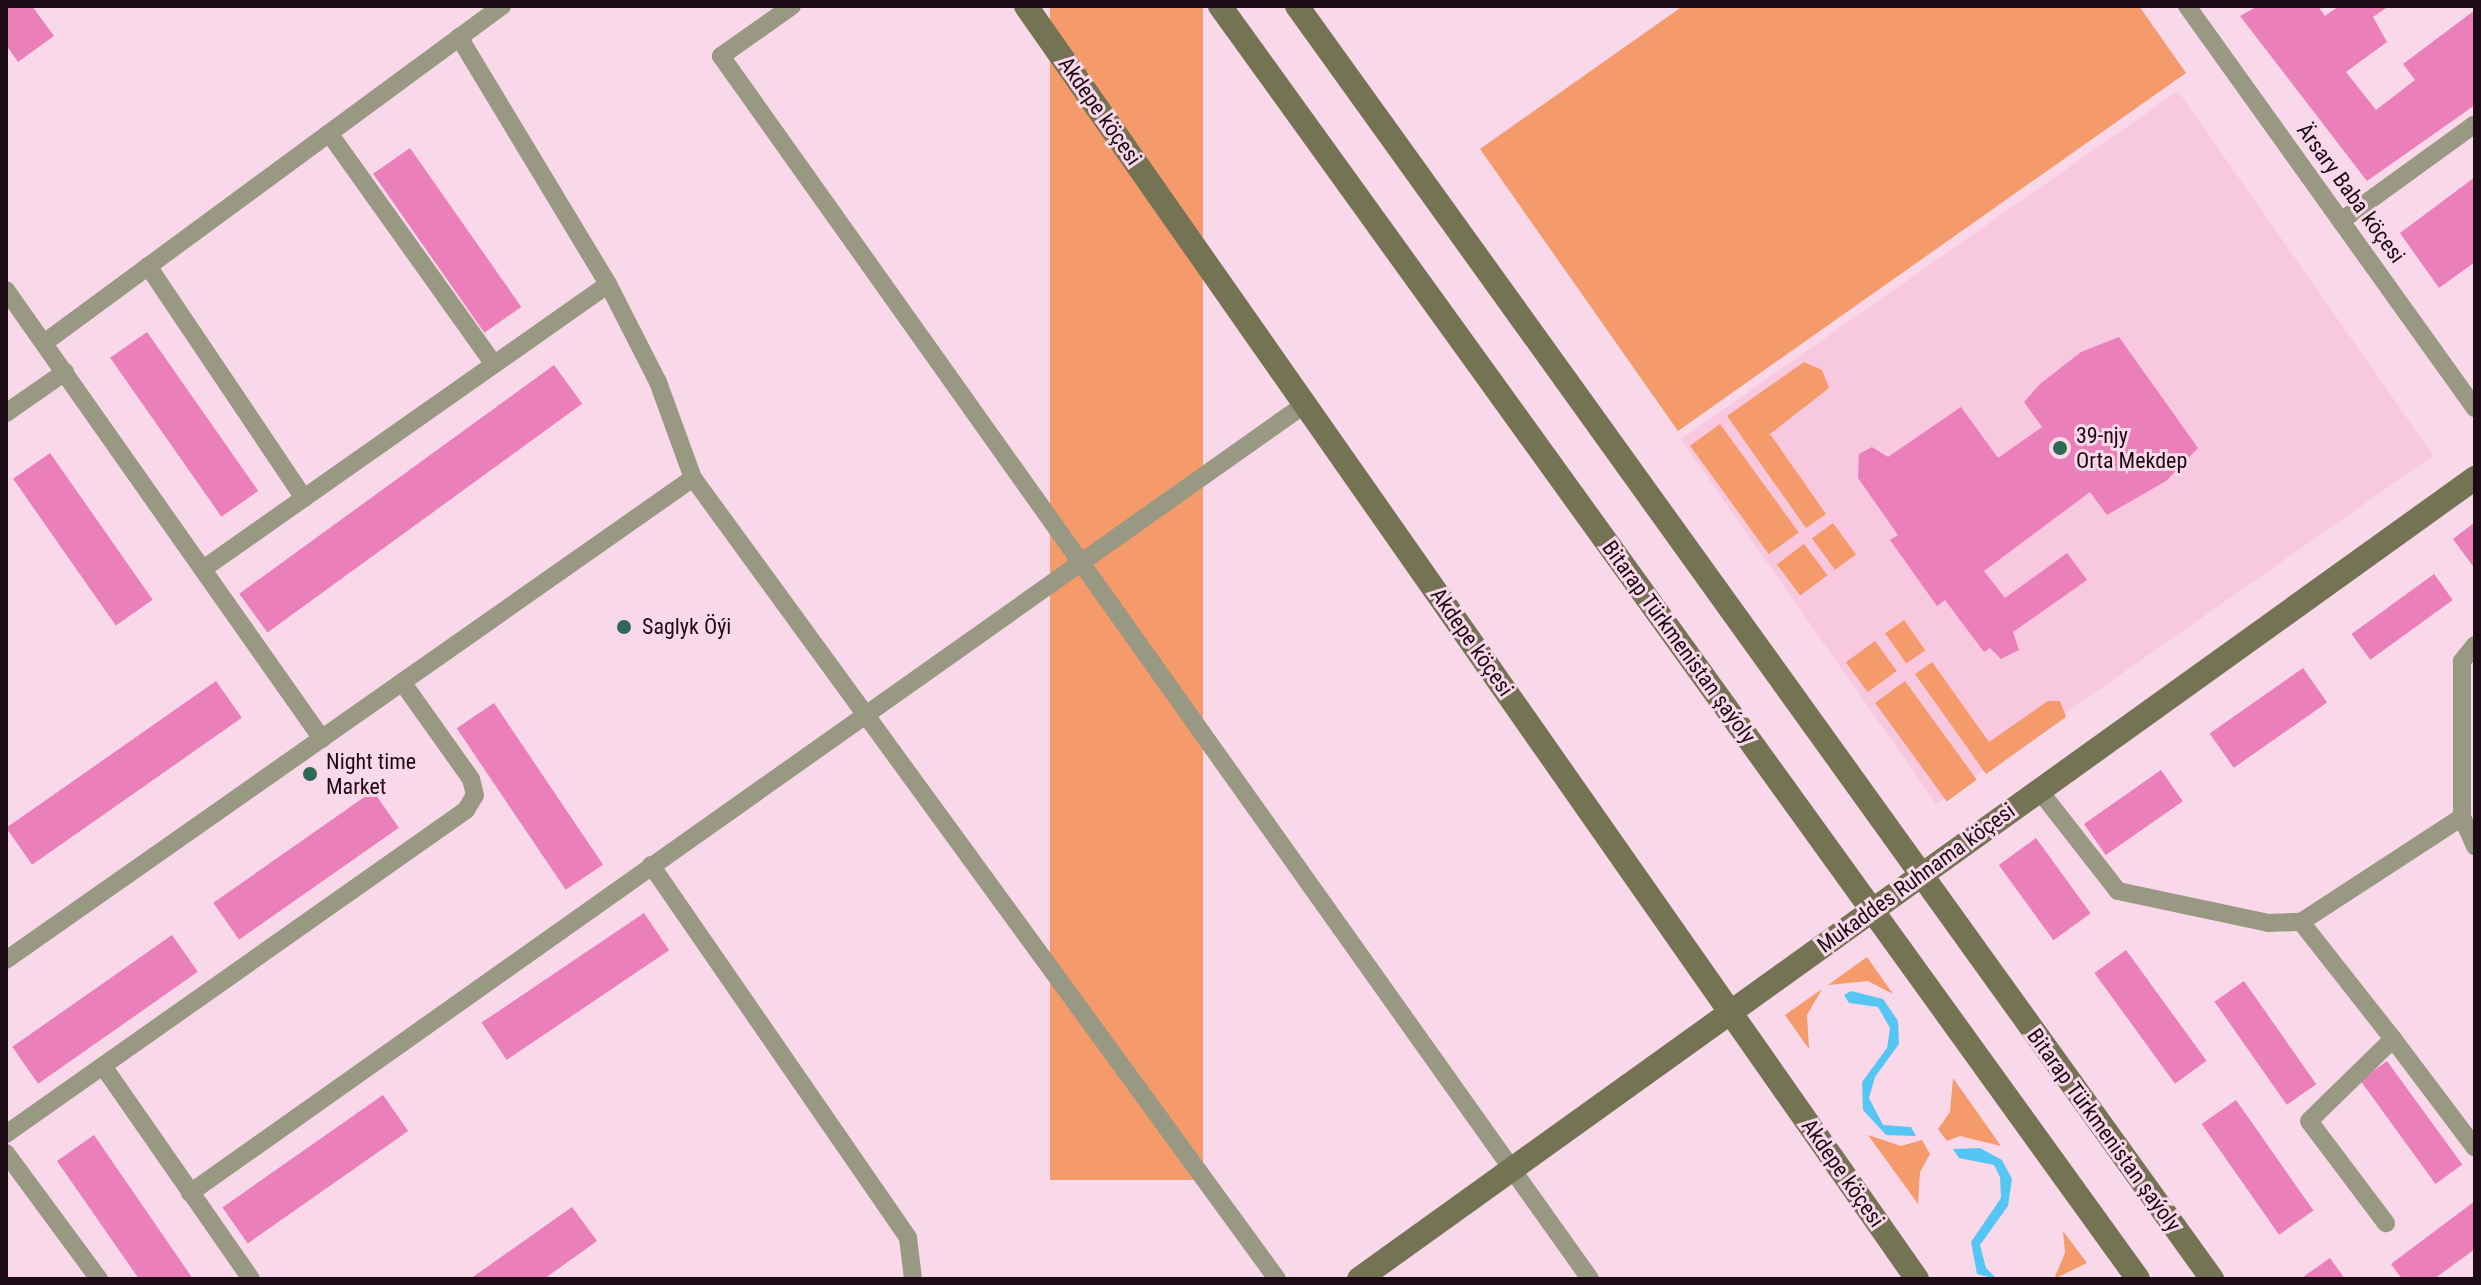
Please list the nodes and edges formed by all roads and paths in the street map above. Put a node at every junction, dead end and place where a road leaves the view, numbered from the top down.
1 (502, 6) edge
2 (792, 6) edge
3 (1026, 6) edge
4 (1220, 6) edge
5 (1297, 6) edge
6 (2188, 6) edge
7 (459, 37) junction
8 (2475, 124) edge
9 (329, 133) junction
10 (2341, 221) junction
11 (148, 266) junction
12 (608, 284) junction
13 (6, 290) edge
14 (44, 343) junction
15 (494, 364) junction
16 (65, 372) junction
17 (1305, 404) junction
18 (2475, 408) edge
19 (6, 413) edge
20 (693, 478) junction
21 (2475, 478) edge
22 (304, 498) junction
23 (1082, 561) junction
24 (203, 569) junction
25 (2475, 645) edge
26 (402, 682) junction
27 (865, 714) junction
28 (322, 739) junction
29 (2039, 790) junction
30 (2462, 817) junction
31 (2475, 846) edge
32 (651, 865) junction
33 (1921, 874) junction
34 (1871, 910) junction
35 (2301, 922) junction
36 (6, 960) edge
37 (1731, 1012) junction
38 (2393, 1039) junction
39 (103, 1066) junction
40 (6, 1134) edge
41 (2475, 1148) edge
42 (6, 1153) edge
43 (1512, 1168) junction
44 (190, 1193) junction
45 (2386, 1223) dead end
46 (99, 1279) edge
47 (251, 1279) edge
48 (913, 1279) edge
49 (1277, 1279) edge
50 (1359, 1279) edge
51 (1590, 1279) edge
52 (1917, 1279) edge
53 (2138, 1279) edge
54 (2212, 1279) edge

1 - 7 street
2 - 23 street
3 - 17 main road, Akdepe köçesi
4 - 34 main road, Bitarap Türkmenistan şaýoly
5 - 33 main road, Bitarap Türkmenistan şaýoly
6 - 10 street, Ärsary Baba köçesi
7 - 9 street
7 - 12 street
8 - 10 street
9 - 11 street
9 - 15 street
10 - 18 street, Ärsary Baba köçesi
11 - 14 street
11 - 22 street
12 - 15 street
12 - 20 street
13 - 14 street
14 - 16 street
15 - 22 street
16 - 19 street
16 - 24 street
17 - 23 street
17 - 37 main road, Akdepe köçesi
20 - 26 street
20 - 27 street
21 - 29 main road, Mukaddes Ruhnama köçesi
22 - 24 street
23 - 27 street
23 - 43 street
24 - 28 street
25 - 30 street
26 - 28 street
26 - 39 street
27 - 32 street
27 - 49 street
28 - 36 street
29 - 33 main road, Mukaddes Ruhnama köçesi
29 - 35 street
30 - 31 street
30 - 35 street
32 - 44 street
32 - 48 street
33 - 34 main road, Mukaddes Ruhnama köçesi
33 - 54 main road, Bitarap Türkmenistan şaýoly
34 - 37 main road, Mukaddes Ruhnama köçesi
34 - 53 main road, Bitarap Türkmenistan şaýoly
35 - 38 street
37 - 43 main road, Mukaddes Ruhnama köçesi
37 - 52 main road, Akdepe köçesi
38 - 41 street
38 - 45 street
39 - 40 street
39 - 44 street
42 - 46 street
43 - 50 main road, Mukaddes Ruhnama köçesi
43 - 51 street
44 - 47 street

